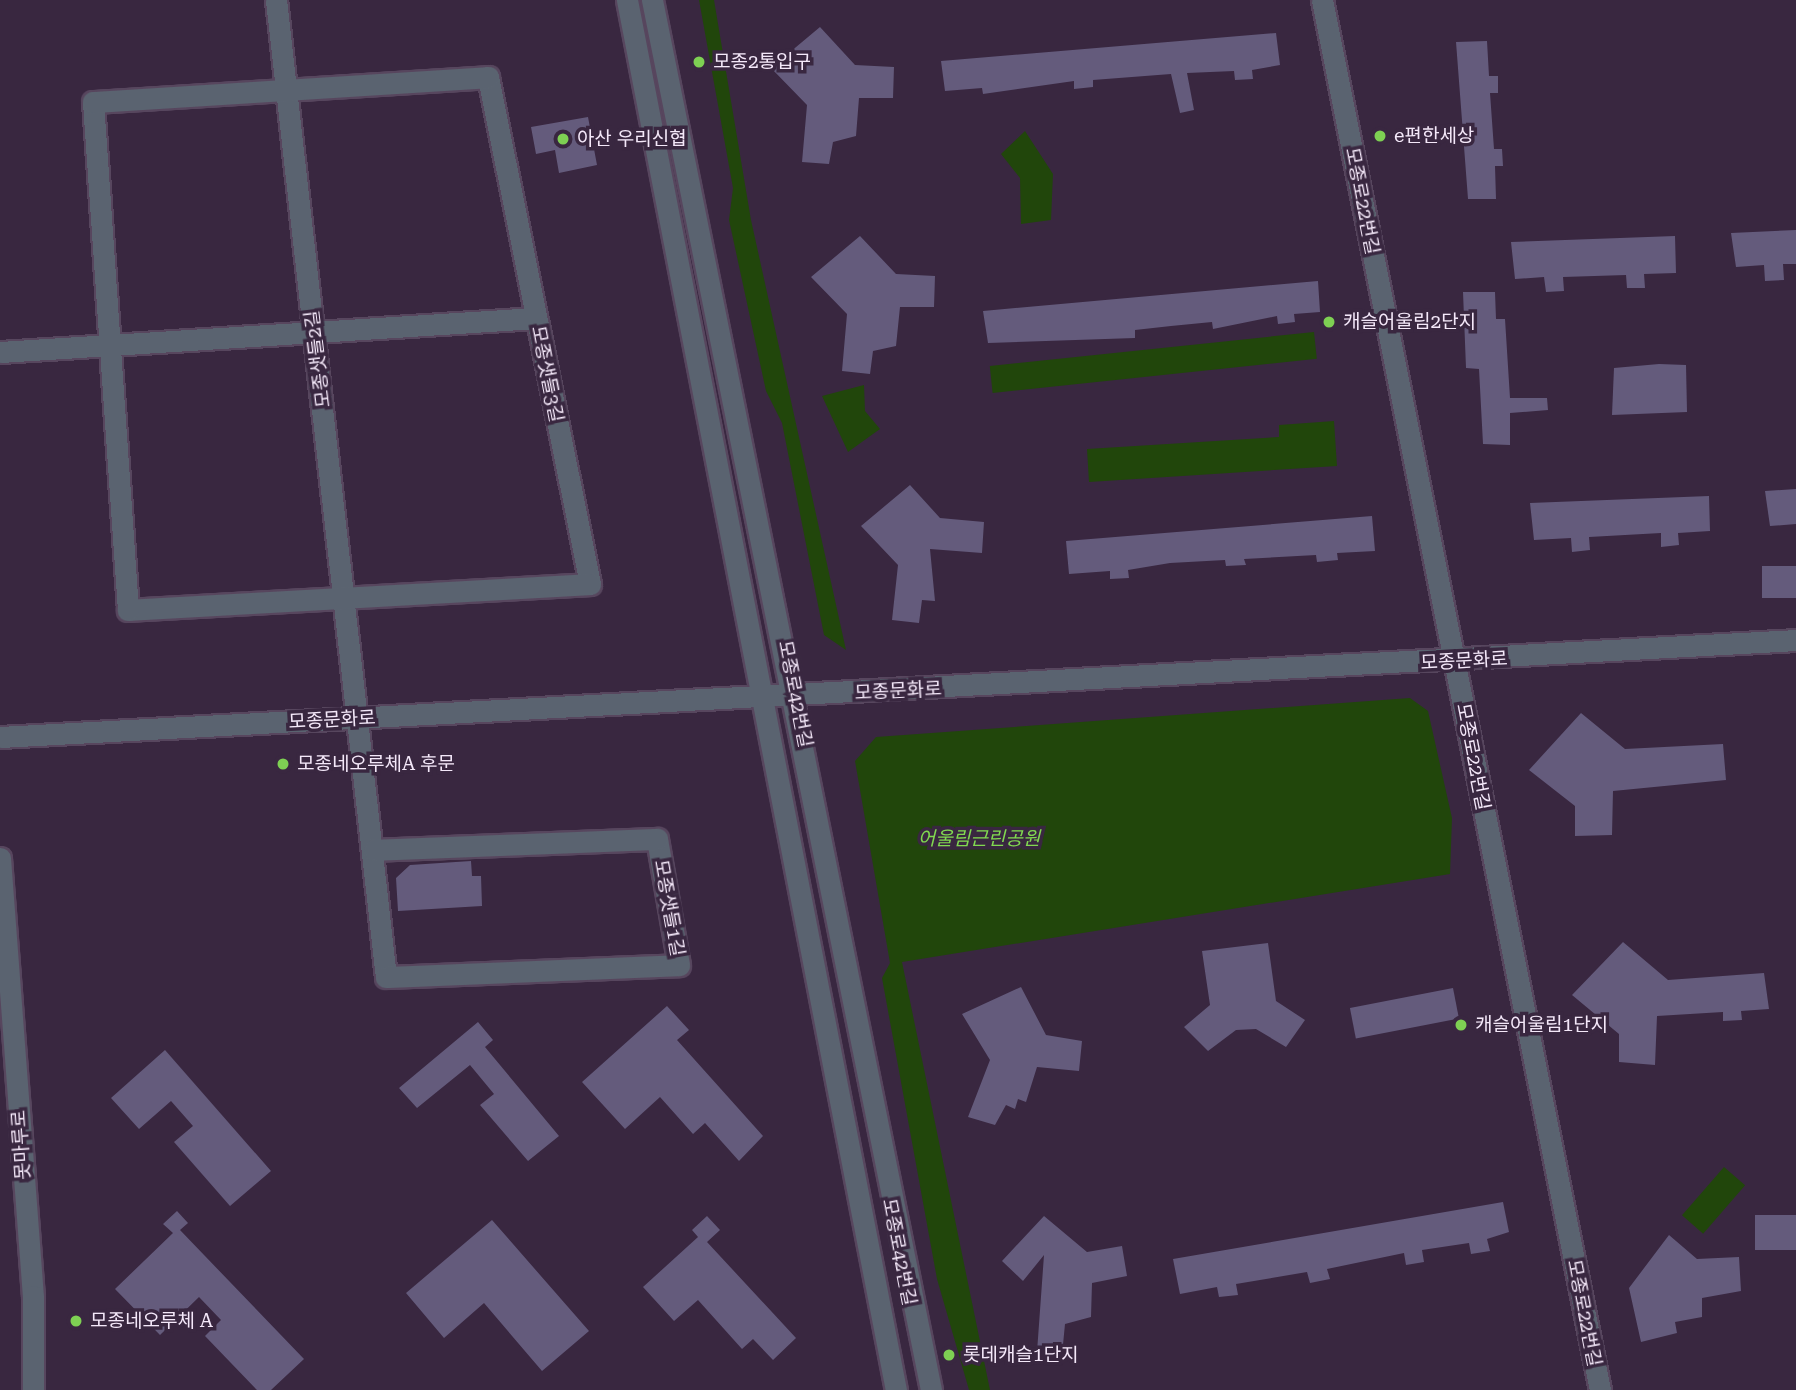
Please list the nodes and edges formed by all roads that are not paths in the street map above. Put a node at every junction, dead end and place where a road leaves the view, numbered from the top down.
1 (276, 0) edge
2 (627, 0) edge
3 (652, 0) edge
4 (1322, 0) edge
5 (287, 90) junction
6 (536, 318) junction
7 (315, 332) junction
8 (110, 346) junction
9 (0, 352) edge
10 (346, 598) junction
11 (1796, 640) edge
12 (1454, 662) junction
13 (796, 696) junction
14 (767, 697) junction
15 (360, 718) junction
16 (0, 737) edge
17 (373, 850) junction
18 (0, 858) edge
19 (33, 1390) edge
20 (896, 1390) edge
21 (931, 1390) edge
22 (1600, 1390) edge

1 - 5 street, 모종샛들2길
2 - 14 street, 모종로42번길
3 - 13 street, 모종로42번길
4 - 12 street, 모종로22번길
5 - 6 street, 모종샛들3길
5 - 7 street, 모종샛들2길
5 - 8 street, 모종샛들3길
6 - 7 street
6 - 10 street, 모종샛들3길
7 - 8 street
7 - 10 street, 모종샛들2길
8 - 9 street
8 - 10 street, 모종샛들3길
10 - 15 street, 모종샛들2길
11 - 12 street, 모종문화로
12 - 13 street, 모종문화로
12 - 22 street, 모종로22번길
13 - 14 street, 모종문화로
13 - 21 street, 모종로42번길
14 - 15 street, 모종문화로
14 - 20 street, 모종로42번길
15 - 16 street, 모종문화로
15 - 17 street, 모종샛들1길
17 - 17 street, 모종샛들1길
18 - 19 street, 못마루로

